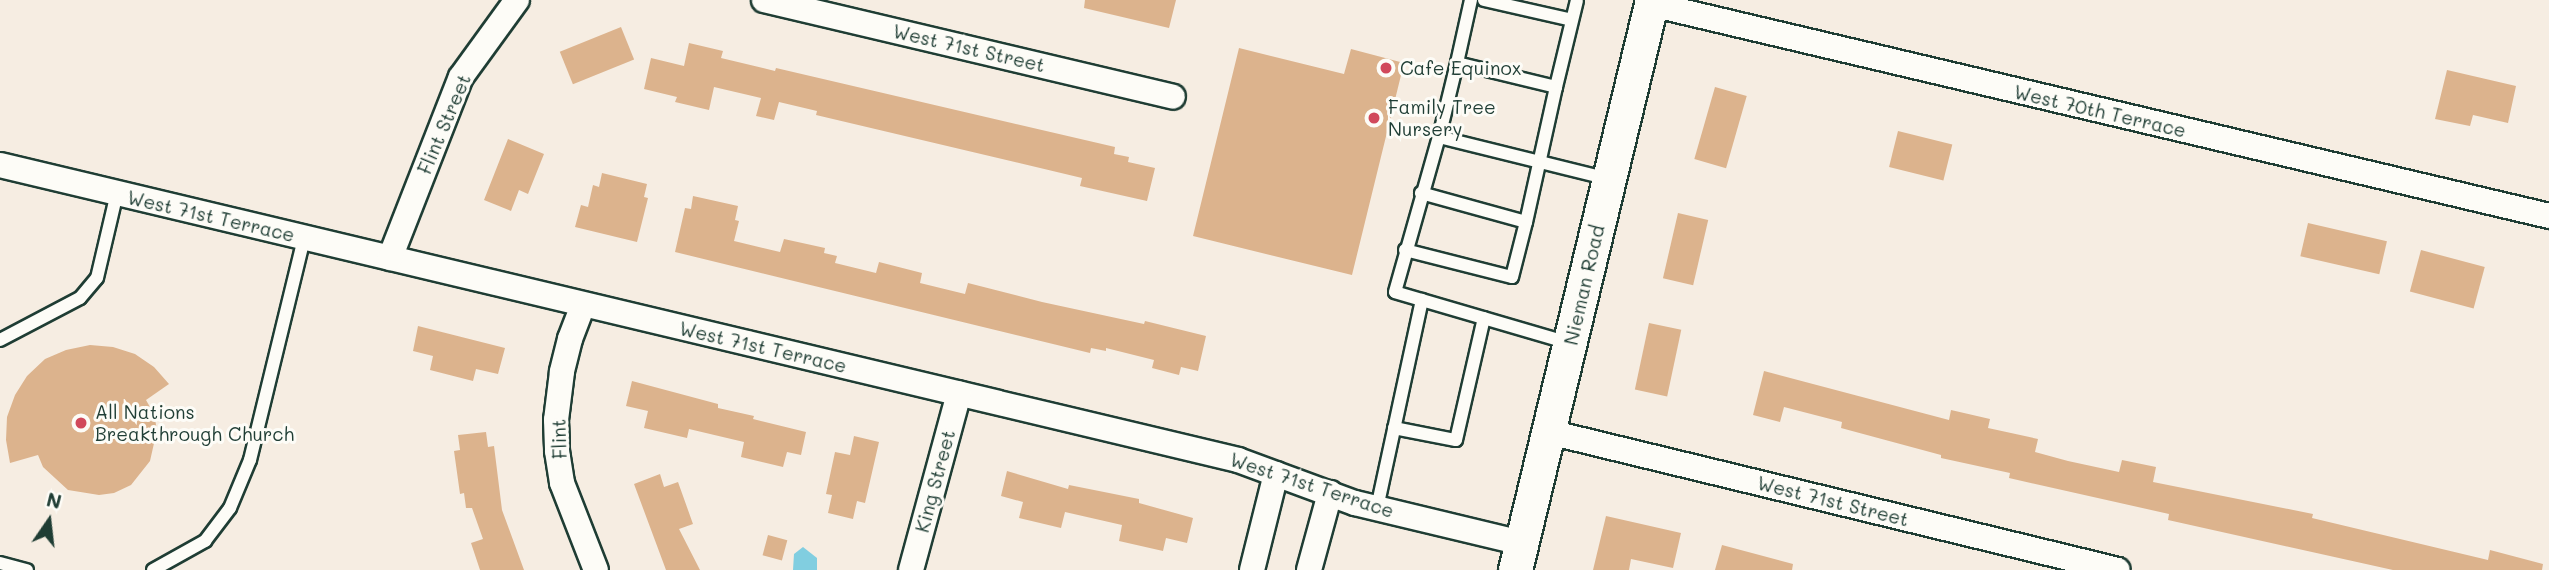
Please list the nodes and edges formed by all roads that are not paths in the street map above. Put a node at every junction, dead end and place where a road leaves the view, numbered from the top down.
1 (517, 0) edge
2 (764, 0) edge
3 (1471, 0) edge
4 (1484, 0) edge
5 (1577, 0) edge
6 (1652, 2) edge
7 (1572, 20) junction
8 (1457, 63) junction
9 (1556, 87) junction
10 (1173, 97) dead end
11 (1439, 137) junction
12 (1539, 163) junction
13 (0, 165) edge
14 (1609, 180) junction
15 (117, 193) junction
16 (1421, 193) junction
17 (2549, 216) edge
18 (1526, 222) junction
19 (304, 238) junction
20 (1405, 250) junction
21 (390, 258) junction
22 (1422, 300) junction
23 (583, 305) junction
24 (1484, 318) junction
25 (0, 340) edge
26 (1570, 343) junction
27 (959, 393) junction
28 (1394, 428) junction
29 (1549, 432) junction
30 (1276, 474) junction
31 (1330, 494) junction
32 (1377, 508) junction
33 (1518, 557) edge
34 (0, 563) edge
35 (27, 570) edge
36 (153, 570) edge
37 (596, 570) edge
38 (911, 570) edge
39 (1252, 570) edge
40 (1309, 570) edge
41 (2118, 570) edge

1 - 21 street, Flint Street
2 - 10 street, West 71st Street
3 - 8 lane
4 - 7 lane
5 - 7 lane
6 - 14 main road, Nieman Road
6 - 17 street, West 70th Terrace
7 - 9 lane
8 - 9 lane
8 - 11 lane
9 - 12 lane
11 - 12 lane
11 - 16 lane
12 - 14 lane
12 - 18 lane
13 - 15 street, West 71st Terrace
14 - 26 main road, Nieman Road
15 - 19 street, West 71st Terrace
15 - 25 lane
16 - 18 lane
16 - 20 lane
18 - 20 lane
19 - 21 street, West 71st Terrace
19 - 36 lane
20 - 22 lane
21 - 23 street, West 71st Terrace
22 - 24 lane
22 - 28 lane
23 - 27 street, West 71st Terrace
23 - 37 street, Flint
24 - 26 lane
24 - 28 lane
26 - 29 main road, Nieman Road
27 - 30 street, West 71st Terrace
27 - 38 street, King Street
28 - 32 lane
29 - 33 main road, Nieman Road
29 - 41 street, West 71st Street
30 - 31 street, West 71st Terrace
30 - 39 street
31 - 32 street, West 71st Terrace
31 - 40 street
32 - 33 street, West 71st Terrace
34 - 35 lane

